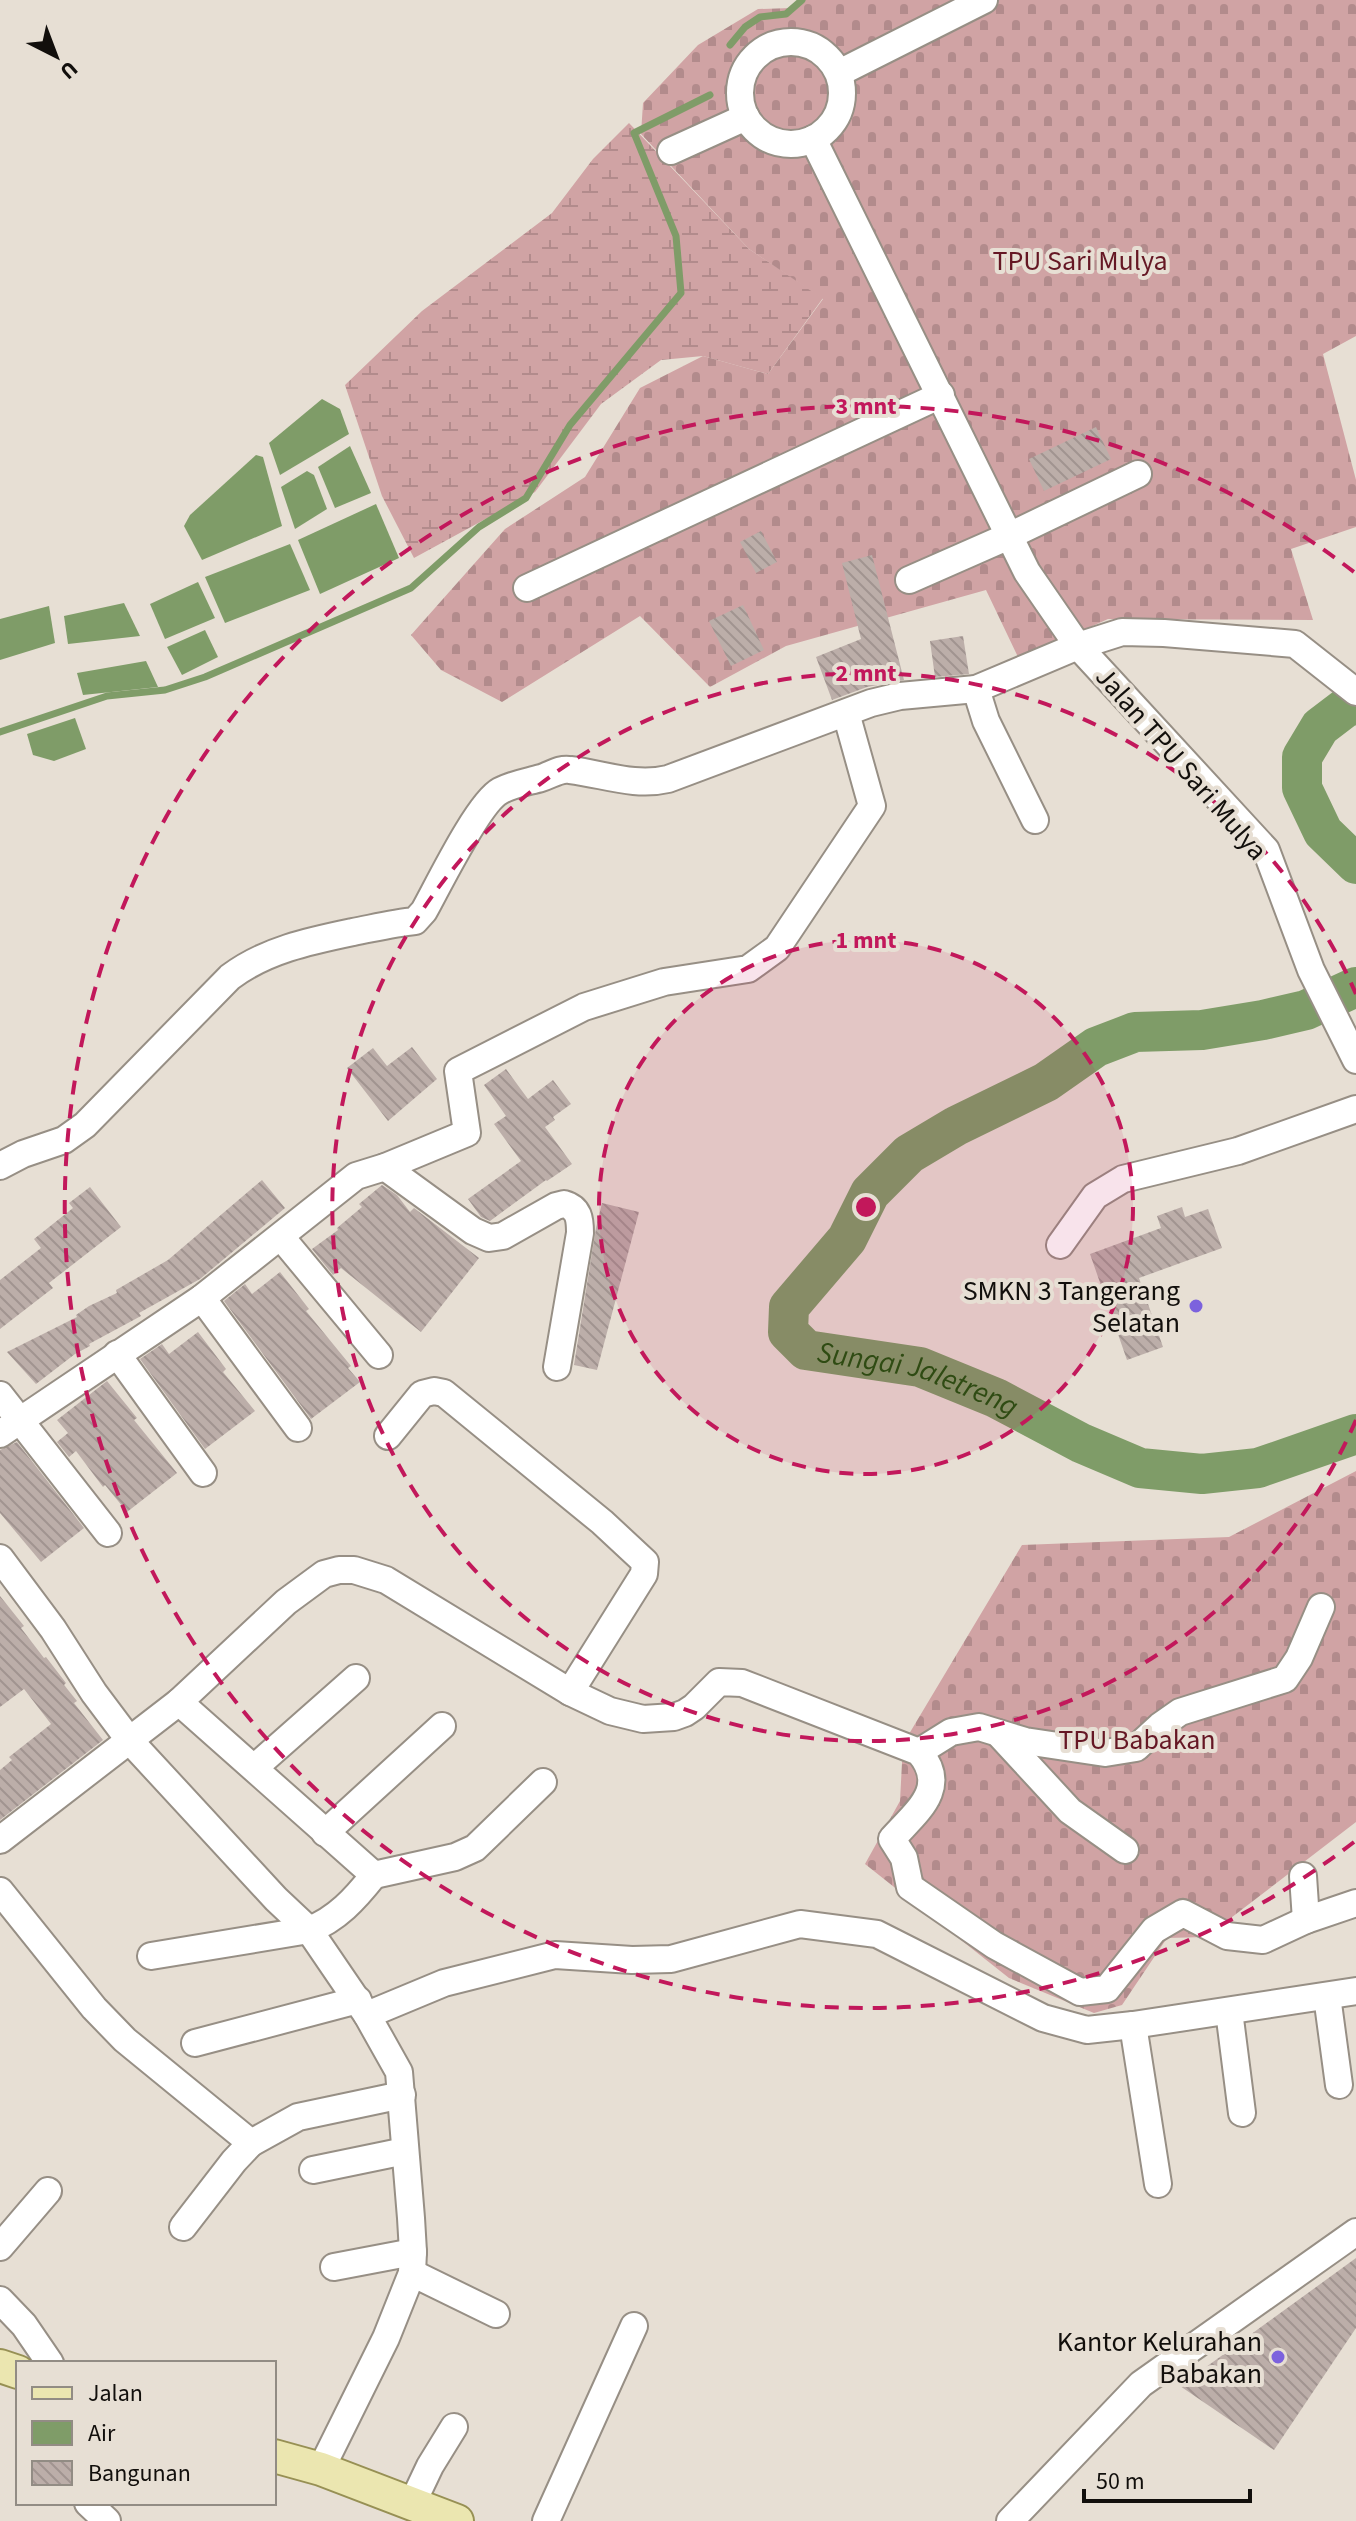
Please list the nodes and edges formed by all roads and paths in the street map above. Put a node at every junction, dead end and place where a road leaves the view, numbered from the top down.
1 (984, 0) edge
2 (839, 73) junction
3 (746, 117) junction
4 (813, 139) junction
5 (671, 151) dead end
6 (941, 395) junction
7 (1138, 474) dead end
8 (1009, 536) junction
9 (909, 580) dead end
10 (527, 588) dead end
11 (1078, 646) junction
12 (1347, 685) edge
13 (976, 689) junction
14 (846, 713) junction
15 (1035, 820) dead end
16 (1356, 1060) edge
17 (1356, 1109) edge
18 (0, 1166) edge
19 (385, 1167) junction
20 (281, 1237) junction
21 (1060, 1245) dead end
22 (202, 1298) junction
23 (117, 1354) junction
24 (379, 1355) dead end
25 (557, 1367) dead end
26 (0, 1395) edge
27 (9, 1427) edge
28 (298, 1428) dead end
29 (388, 1436) dead end
30 (203, 1473) dead end
31 (108, 1533) dead end
32 (1, 1562) edge
33 (1321, 1607) dead end
34 (356, 1678) dead end
35 (570, 1692) junction
36 (179, 1702) junction
37 (442, 1726) dead end
38 (998, 1733) junction
39 (130, 1741) junction
40 (919, 1752) junction
41 (254, 1768) junction
42 (543, 1782) dead end
43 (325, 1833) junction
44 (0, 1840) edge
45 (1125, 1850) dead end
46 (374, 1875) junction
47 (1303, 1876) dead end
48 (0, 1891) edge
49 (1356, 1903) edge
50 (1306, 1920) junction
51 (309, 1930) junction
52 (151, 1956) dead end
53 (1356, 1991) edge
54 (1327, 1996) junction
55 (362, 2008) junction
56 (1229, 2011) junction
57 (1133, 2025) junction
58 (195, 2043) dead end
59 (1339, 2085) dead end
60 (402, 2095) junction
61 (1242, 2113) dead end
62 (251, 2143) junction
63 (405, 2151) junction
64 (313, 2170) dead end
65 (1158, 2184) dead end
66 (48, 2191) dead end
67 (183, 2227) dead end
68 (1356, 2232) edge
69 (0, 2247) edge
70 (412, 2263) junction
71 (334, 2267) dead end
72 (0, 2300) edge
73 (496, 2314) dead end
74 (634, 2326) dead end
75 (49, 2361) edge
76 (454, 2427) dead end
77 (276, 2457) edge
78 (321, 2469) junction
79 (412, 2504) junction
80 (90, 2505) edge
81 (107, 2521) edge
82 (457, 2521) edge
83 (546, 2521) edge
84 (1010, 2521) edge

1 - 2 street
2 - 3 street
2 - 4 street
3 - 4 street
3 - 5 street
4 - 6 street, Jalan TPU Sari Mulya
6 - 8 street, Jalan TPU Sari Mulya
6 - 10 street
7 - 8 street
8 - 9 street
8 - 11 street, Jalan TPU Sari Mulya
11 - 12 street
11 - 13 street
11 - 16 street, Jalan TPU Sari Mulya
13 - 14 street
13 - 15 street
14 - 18 street
14 - 19 street
17 - 21 street
19 - 20 street
19 - 25 street
20 - 22 street
20 - 24 street
22 - 23 street
22 - 28 street
23 - 27 street
23 - 30 street
26 - 27 street
27 - 31 street
29 - 35 street
32 - 39 street
33 - 38 street
34 - 41 street
35 - 36 street
35 - 40 street
36 - 39 street
36 - 41 street
37 - 43 street
38 - 40 street
38 - 45 street
39 - 44 street
39 - 51 street
40 - 50 street
41 - 43 street
42 - 46 street
43 - 46 street
46 - 51 street
47 - 50 street
48 - 62 street
49 - 50 street
51 - 52 street
51 - 55 street
53 - 54 street
54 - 56 street
54 - 59 street
55 - 57 street
55 - 58 street
55 - 60 street
56 - 57 street
56 - 61 street
57 - 65 street
60 - 62 street
60 - 63 street
62 - 67 street
63 - 64 street
63 - 70 street
66 - 69 street
68 - 84 street
70 - 71 street
70 - 73 street
70 - 78 street
72 - 75 street
74 - 83 street
76 - 79 street
77 - 78 main road
78 - 79 main road
79 - 82 main road
80 - 81 street

